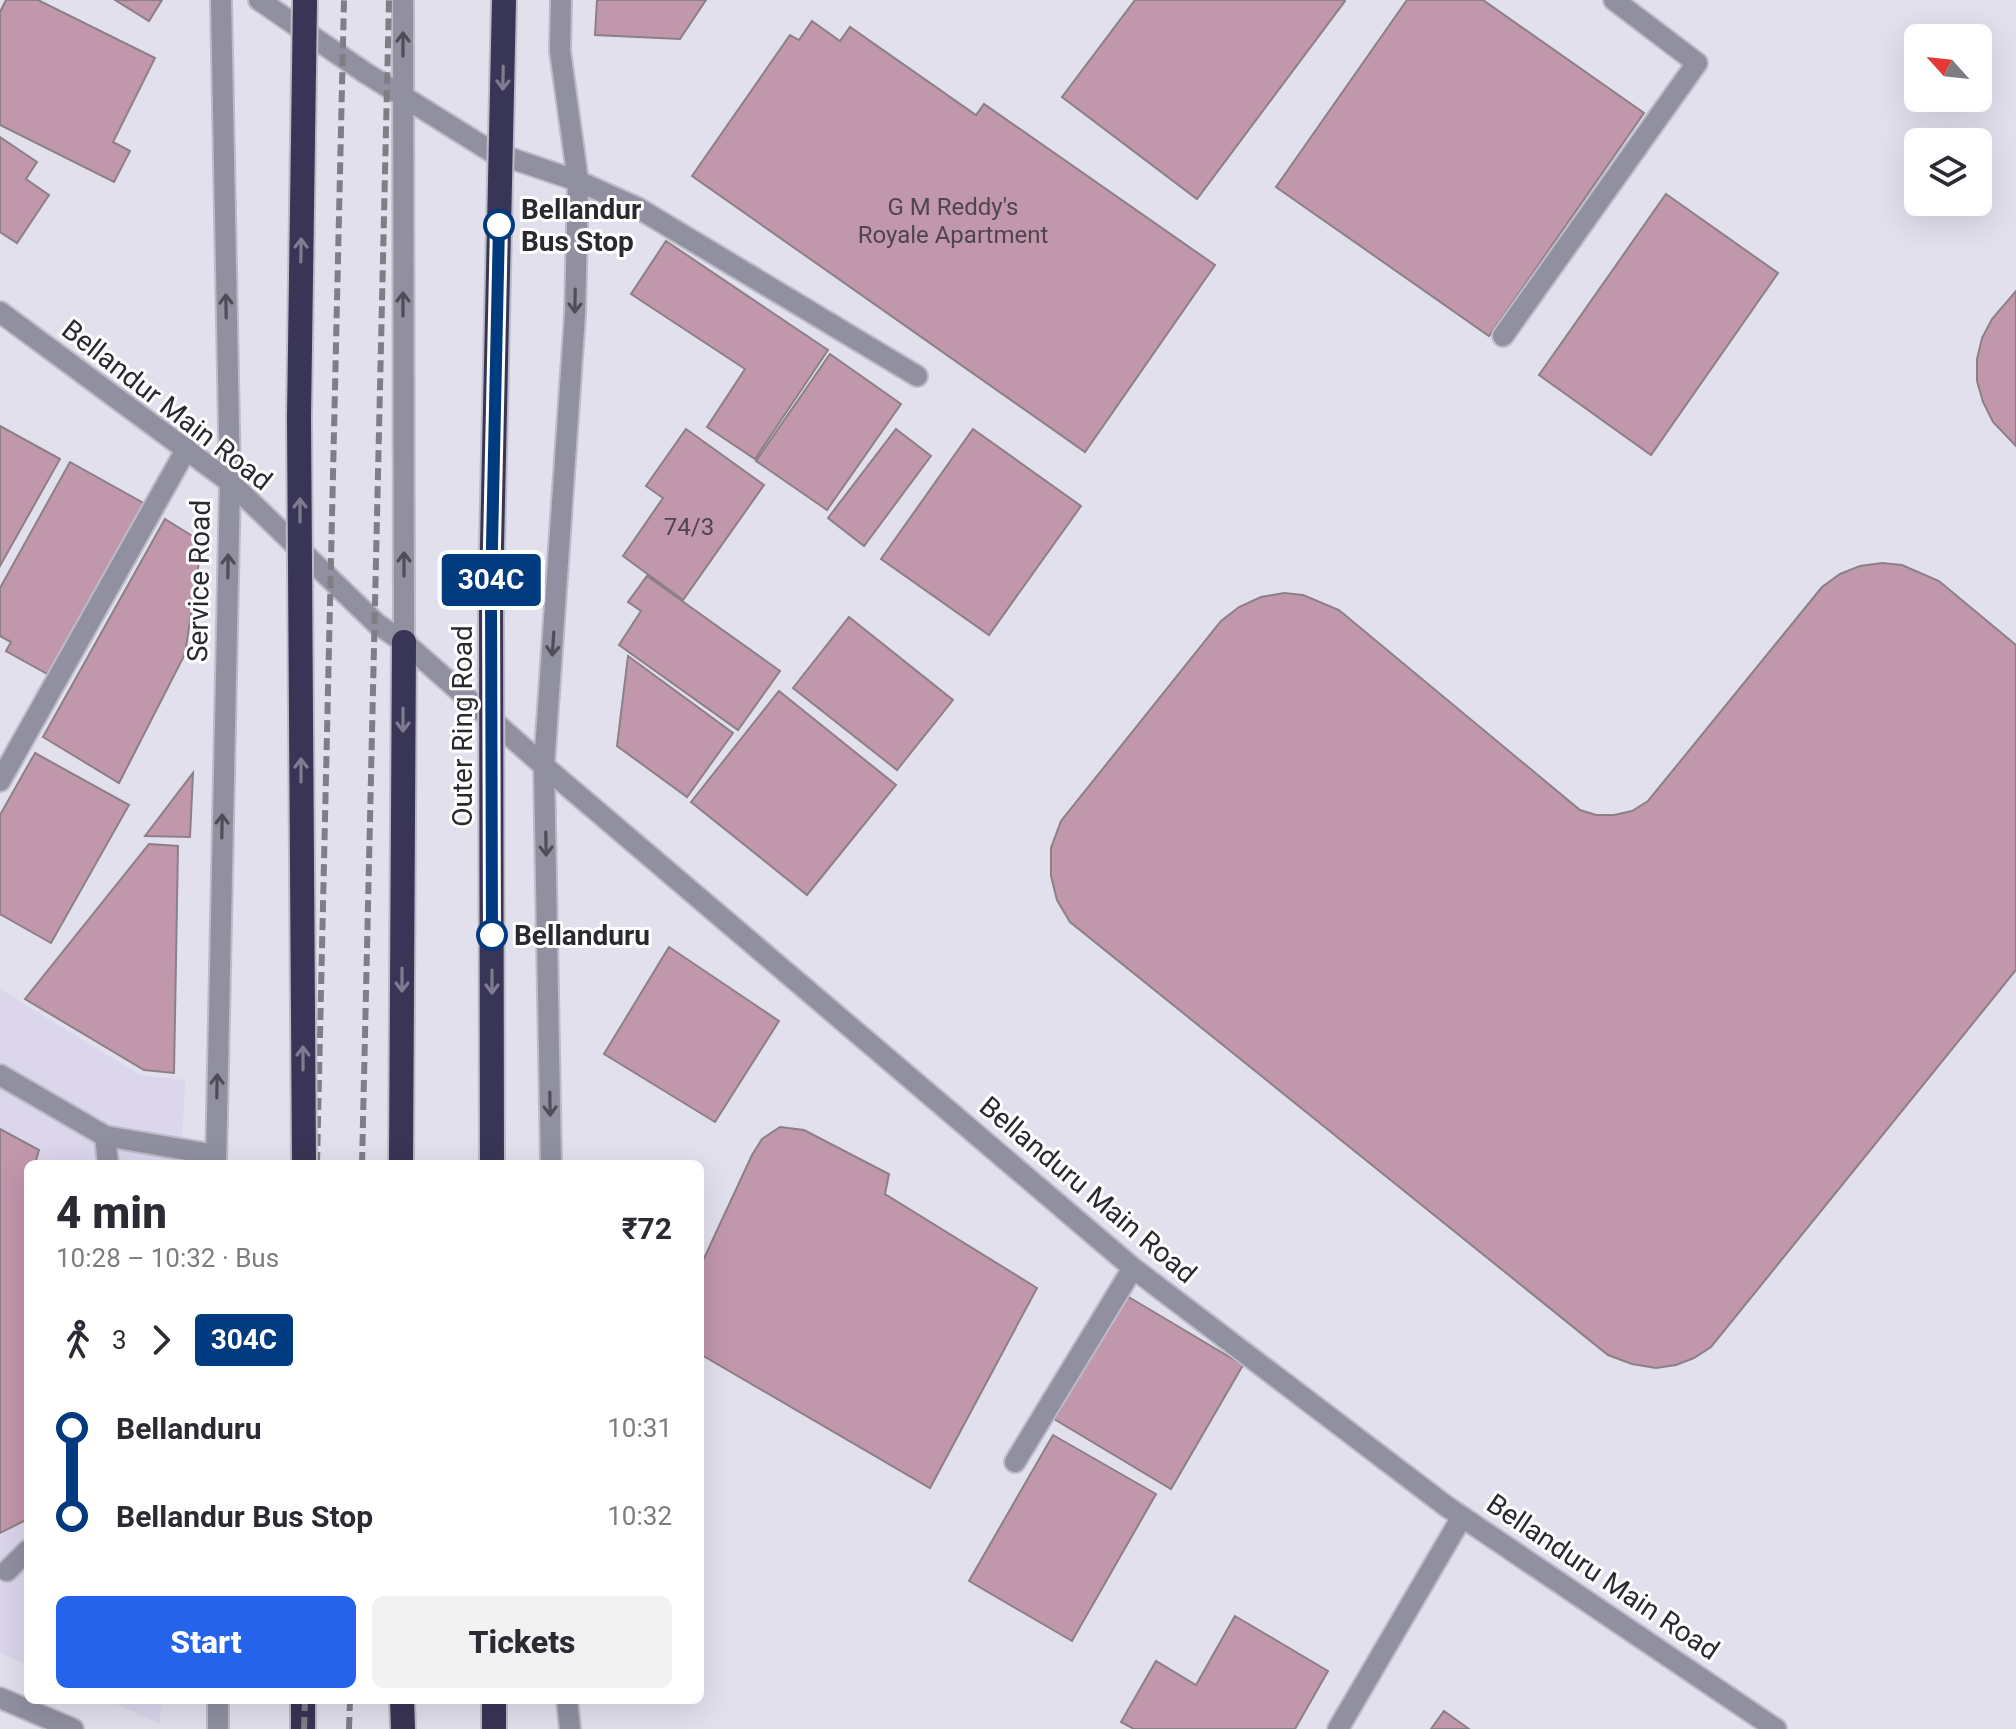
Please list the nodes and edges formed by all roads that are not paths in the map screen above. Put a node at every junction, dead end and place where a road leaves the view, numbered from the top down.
1 (221, 0) edge
2 (259, 0) edge
3 (305, 0) edge
4 (403, 0) edge
5 (504, 0) edge
6 (561, 0) edge
7 (1614, 0) edge
8 (403, 95) junction
9 (578, 181) junction
10 (0, 312) edge
11 (1503, 336) dead end
12 (917, 376) dead end
13 (187, 448) junction
14 (230, 482) junction
15 (404, 642) junction
16 (544, 766) junction
17 (0, 781) edge
18 (0, 1075) edge
19 (105, 1136) junction
20 (108, 1160) edge
21 (216, 1160) edge
22 (304, 1160) edge
23 (401, 1160) edge
24 (492, 1160) edge
25 (551, 1160) edge
26 (1133, 1268) junction
27 (1015, 1462) dead end
28 (1462, 1517) junction
29 (24, 1553) edge
30 (3, 1570) edge
31 (24, 1578) edge
32 (0, 1698) edge
33 (218, 1704) edge
34 (303, 1704) edge
35 (402, 1704) edge
36 (494, 1704) edge
37 (567, 1704) edge
38 (73, 1729) edge
39 (218, 1729) edge
40 (303, 1729) edge
41 (403, 1729) edge
42 (494, 1729) edge
43 (570, 1729) edge
44 (1338, 1729) edge
45 (1776, 1729) edge

14 -> 1 street, Service Road
2 - 8 street
22 -> 3 highway, bridge
8 -> 4 street
5 -> 24 highway, Outer Ring Road, bridge
6 - 9 street
7 - 11 street
8 - 9 street
15 -> 8 street
9 - 12 street
9 -> 16 street
10 - 13 street, Bellandur Main Road
13 - 14 street, Bellandur Main Road
13 - 17 street
14 - 15 street, Bellandur Main Road
21 -> 14 street, Service Road
15 - 16 street, Bellanduru Main Road
15 -> 23 highway
16 -> 25 street
16 - 26 street, Bellanduru Main Road
18 - 19 street
19 - 20 street
19 - 21 street
26 - 27 street
26 - 28 street, Bellanduru Main Road
28 - 44 street
28 - 45 street, Bellanduru Main Road
29 - 30 street
30 - 31 street
32 - 38 street
33 - 39 street
34 - 40 highway
35 - 41 highway
36 - 42 highway
37 - 43 street

